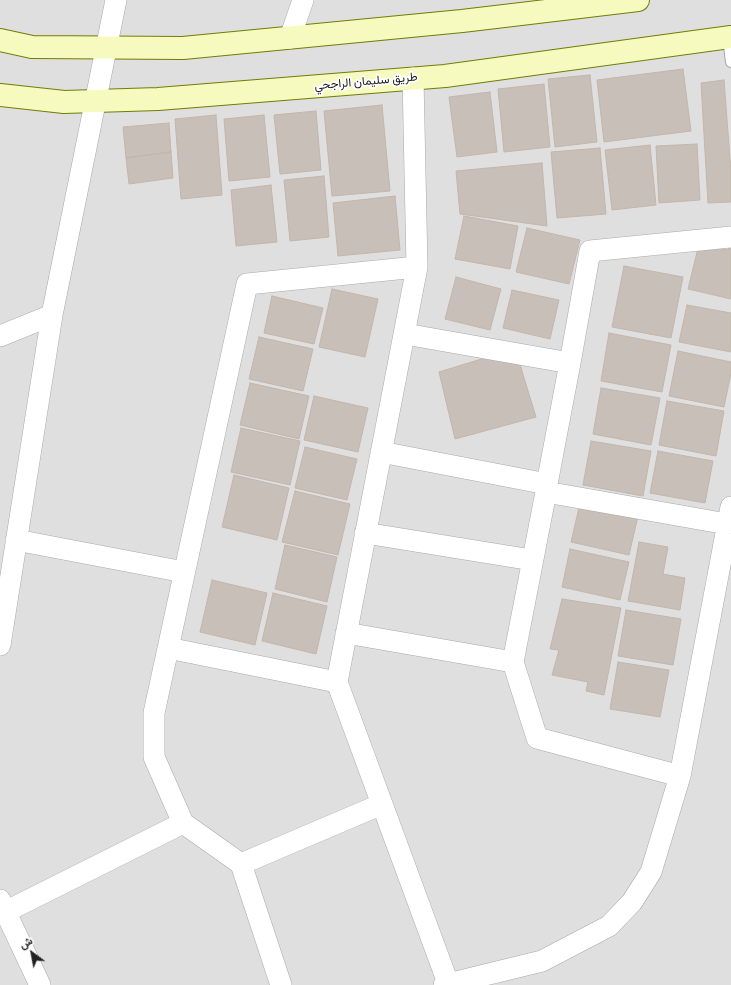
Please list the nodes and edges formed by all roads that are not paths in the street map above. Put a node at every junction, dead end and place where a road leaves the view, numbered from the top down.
1 (116, 0) edge
2 (303, 0) edge
3 (638, 0) edge
4 (545, 6) edge
5 (290, 38) junction
6 (730, 38) edge
7 (0, 40) edge
8 (106, 47) junction
9 (731, 62) edge
10 (413, 78) junction
11 (0, 96) edge
12 (96, 101) junction
13 (731, 237) edge
14 (417, 267) junction
15 (52, 315) junction
16 (405, 334) junction
17 (0, 336) edge
18 (570, 363) junction
19 (381, 452) junction
20 (546, 488) junction
21 (729, 515) edge
22 (12, 533) edge
23 (365, 533) junction
24 (532, 560) junction
25 (184, 572) junction
26 (346, 633) junction
27 (0, 645) edge
28 (168, 648) junction
29 (513, 662) junction
30 (337, 682) junction
31 (680, 776) junction
32 (382, 804) junction
33 (183, 823) junction
34 (241, 864) junction
35 (3, 906) edge
36 (446, 984) edge
37 (40, 985) edge
38 (280, 985) edge

1 - 8 street
2 - 5 street
3 - 4 main road
4 - 5 main road
5 - 8 main road
6 - 9 lane
6 - 10 main road, طريق سليمان الراجحي
7 - 8 main road
8 - 12 street
10 - 12 main road, طريق سليمان الراجحي
10 - 14 street
11 - 12 main road, طريق سليمان الراجحي
12 - 15 street
13 - 18 street
14 - 16 street
14 - 25 street
15 - 17 street
15 - 22 street
16 - 18 street
16 - 19 street
18 - 20 street
19 - 20 street
19 - 23 street
20 - 21 street
20 - 24 street
21 - 31 street
22 - 25 street
22 - 27 street
23 - 24 street
23 - 26 street
24 - 29 street
25 - 28 street
26 - 29 street
26 - 30 street
28 - 30 street
28 - 33 street
29 - 31 street
30 - 32 street
31 - 36 street
32 - 34 street
32 - 36 street
33 - 34 street
33 - 35 street
34 - 38 street
35 - 37 street

